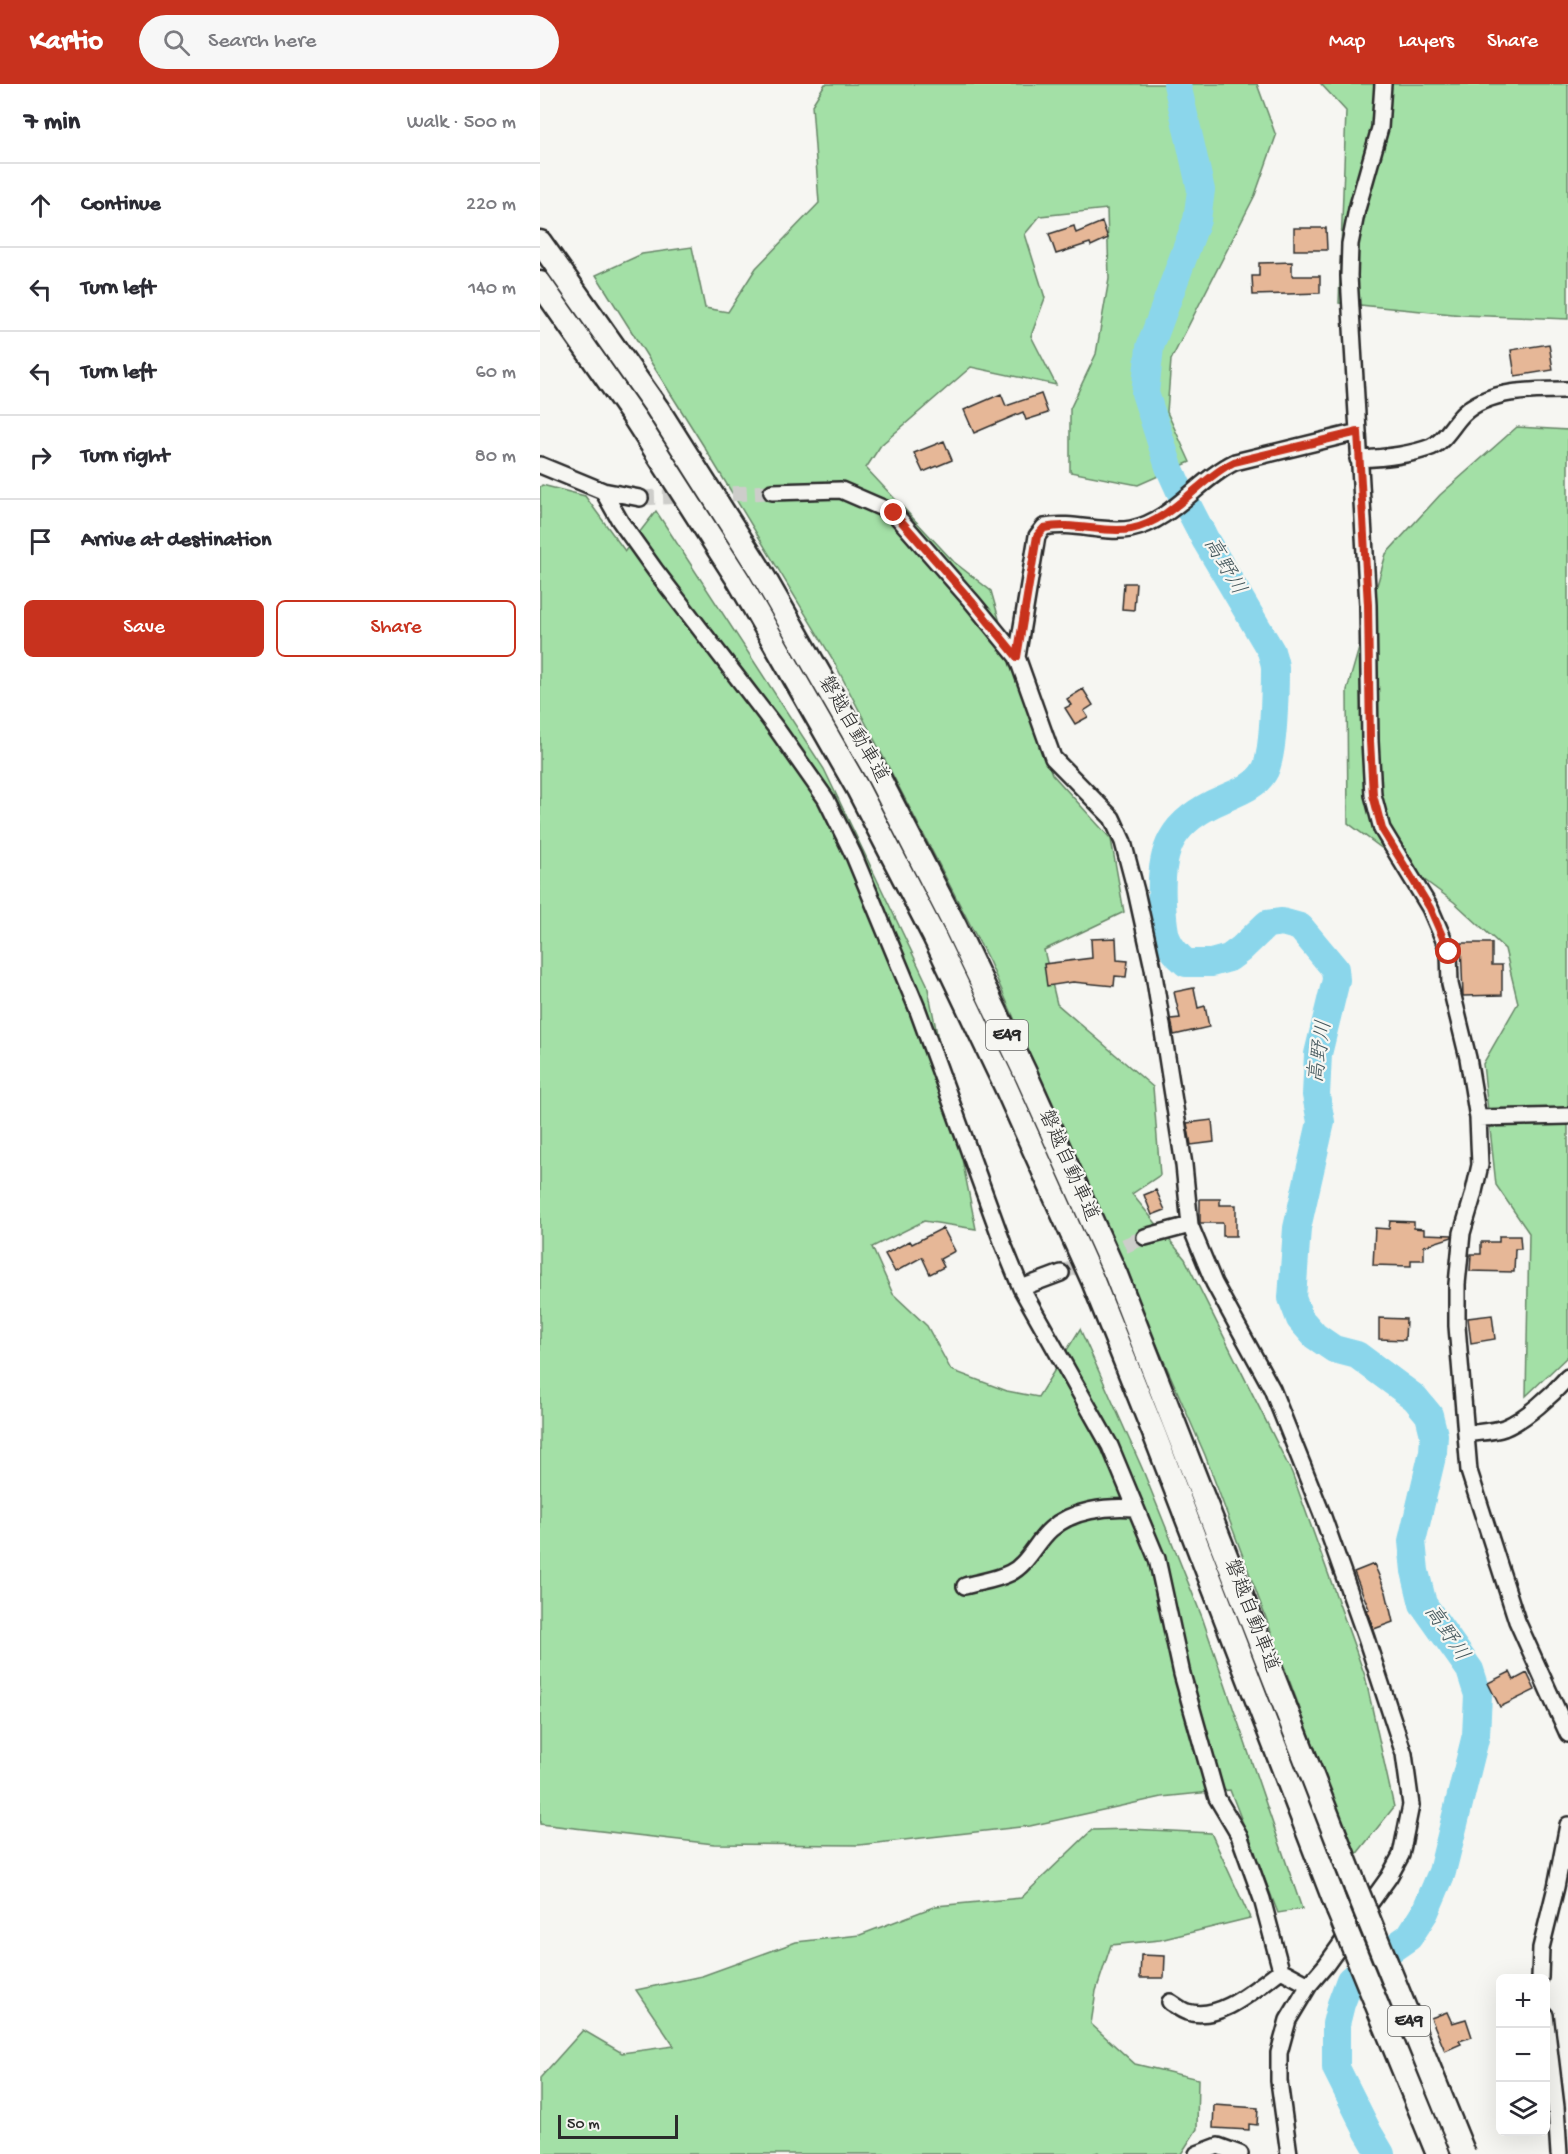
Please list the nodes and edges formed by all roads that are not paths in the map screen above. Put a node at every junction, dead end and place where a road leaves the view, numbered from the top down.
1 (1383, 84) edge
2 (540, 242) edge
3 (540, 283) edge
4 (1568, 390) edge
5 (1358, 432) junction
6 (1358, 459) junction
7 (540, 465) edge
8 (603, 491) junction
9 (772, 492) tunnel mouth
10 (640, 498) tunnel mouth
11 (1017, 657) junction
12 (1568, 1116) edge
13 (1478, 1118) junction
14 (1190, 1225) junction
15 (1145, 1237) tunnel mouth
16 (1061, 1273) tunnel mouth
17 (1021, 1288) junction
18 (1568, 1377) edge
19 (1466, 1434) junction
20 (1134, 1508) junction
21 (965, 1586) dead end
22 (1568, 1734) edge
23 (1568, 1825) edge
24 (1281, 1970) junction
25 (1540, 1974) edge
26 (1309, 1985) junction
27 (1170, 2002) dead end
28 (1547, 2028) edge
29 (1562, 2109) edge
30 (1197, 2154) edge
31 (1240, 2154) edge
32 (1289, 2154) edge
33 (1438, 2154) edge
34 (1464, 2154) edge
35 (1559, 2154) edge

1 - 5 street
2 - 34 highway, 磐越自動車道 / E49, bridge
3 - 33 highway, 磐越自動車道 / E49, bridge
4 - 6 street
5 - 6 street
5 - 11 street
6 - 13 street
7 - 8 street
8 - 10 street
8 - 17 street
9 - 11 street
11 - 14 street
12 - 13 street
13 - 19 street
14 - 15 street
14 - 26 street
16 - 17 street
17 - 20 street
18 - 19 street
19 - 22 street
20 - 21 street
20 - 24 street
23 - 25 street
24 - 26 street
24 - 27 street
26 - 32 street
28 - 29 street
29 - 35 street
30 - 31 street

